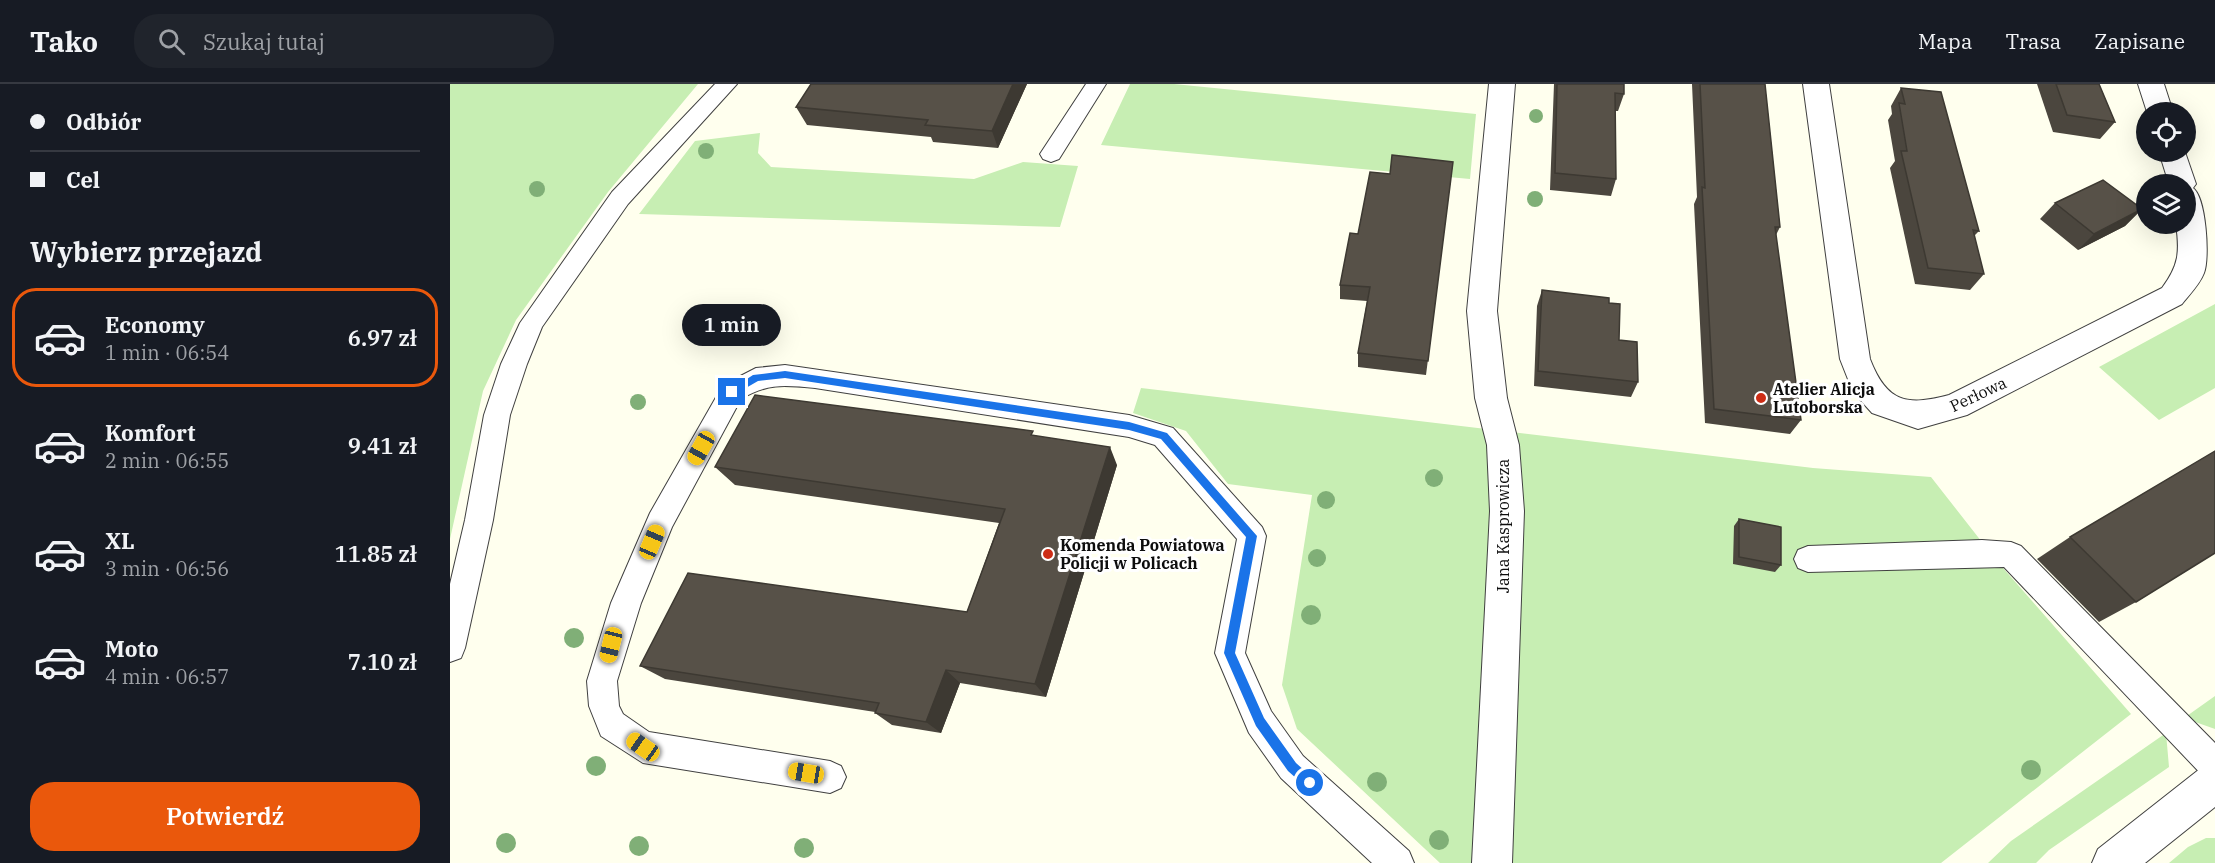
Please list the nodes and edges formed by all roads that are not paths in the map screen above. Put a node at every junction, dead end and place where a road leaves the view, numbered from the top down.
1 (728, 84) edge
2 (1096, 84) edge
3 (1502, 84) edge
4 (1816, 84) edge
5 (2151, 84) edge
6 (2157, 102) edge
7 (1051, 154) dead end
8 (2192, 234) edge
9 (1808, 559) dead end
10 (450, 648) edge
11 (2215, 766) edge
12 (830, 777) dead end
13 (2215, 782) edge
14 (1397, 863) edge
15 (1492, 863) edge
16 (2112, 863) edge

1 - 10 lane
2 - 7 lane
3 - 15 street, Jana Kasprowicza
4 - 8 street, Perłowa
5 - 6 street
9 - 11 lane
12 - 14 lane
13 - 16 street

